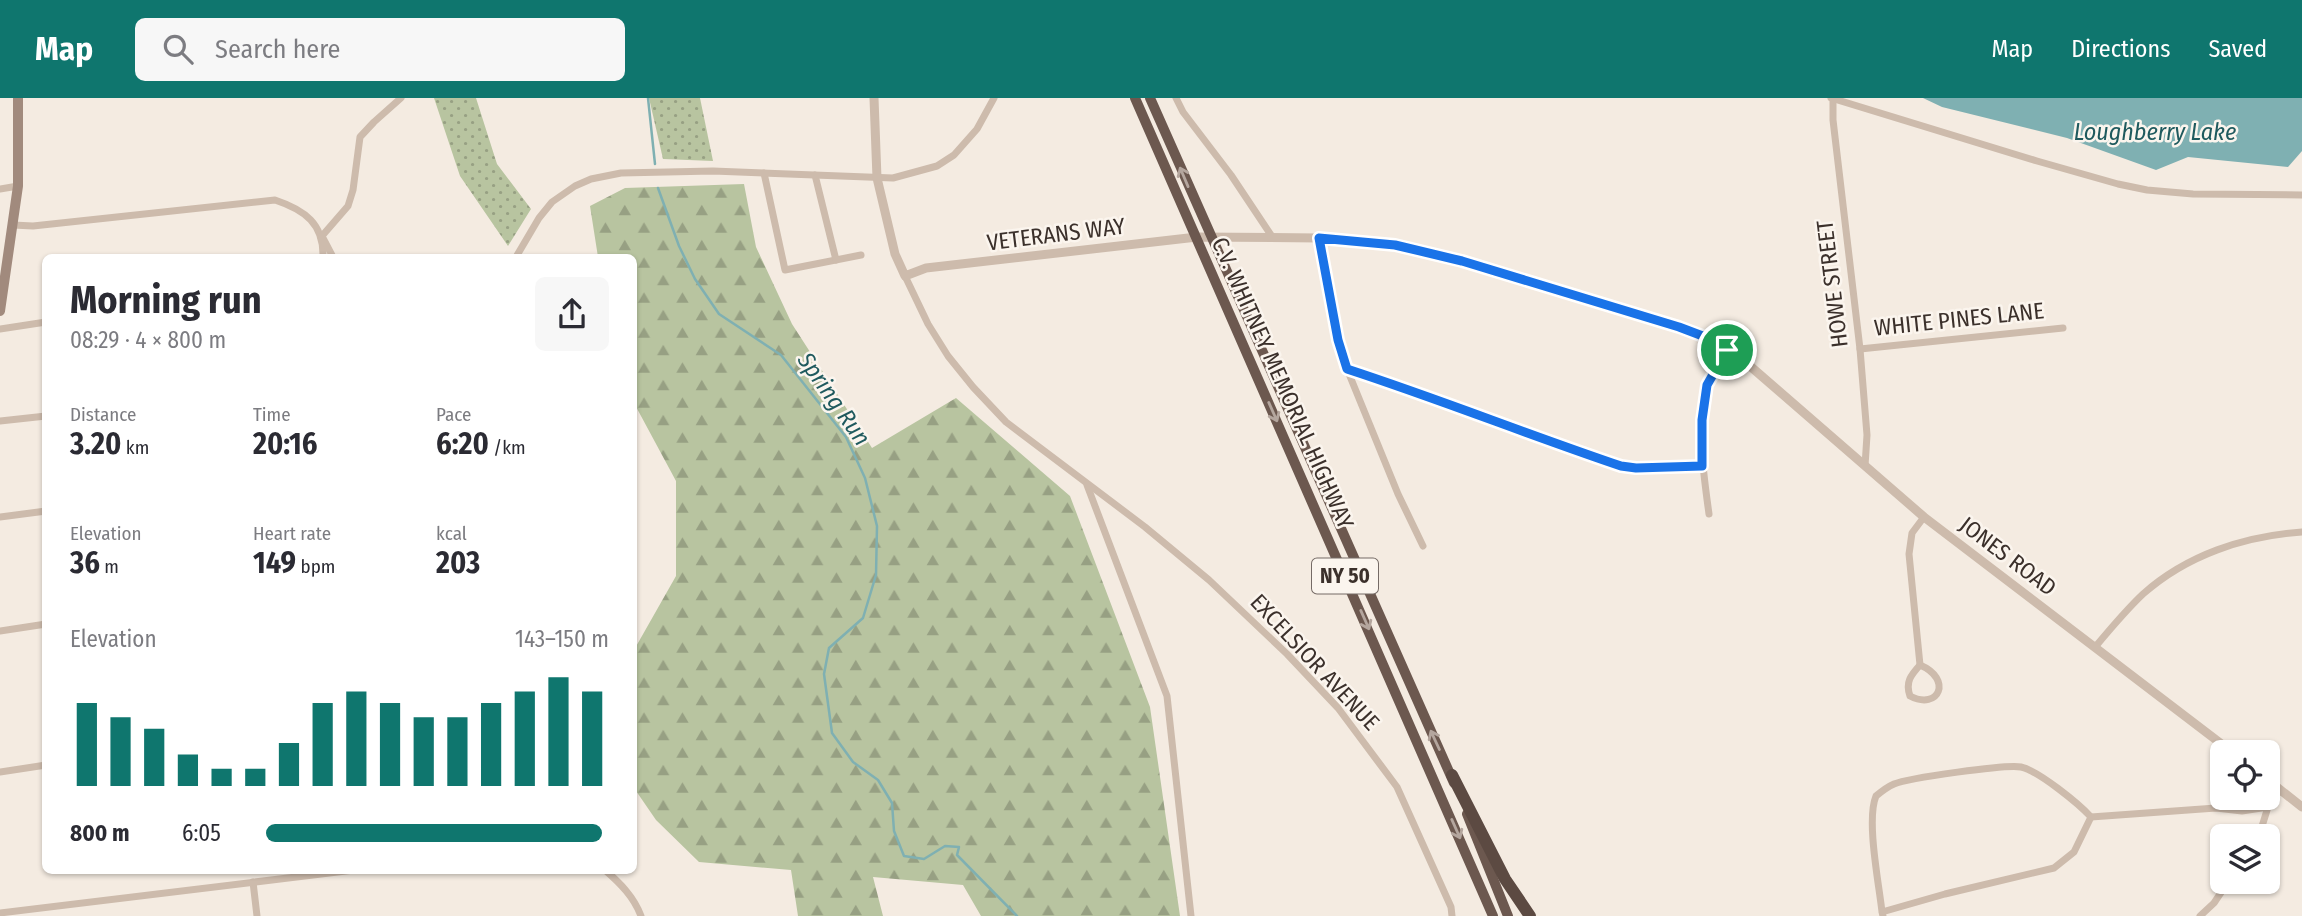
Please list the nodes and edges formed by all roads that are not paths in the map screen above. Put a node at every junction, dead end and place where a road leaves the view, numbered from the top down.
1 (18, 98) edge
2 (401, 98) edge
3 (874, 98) edge
4 (994, 98) edge
5 (1135, 98) edge
6 (1150, 98) edge
7 (1176, 98) edge
8 (1832, 98) edge
9 (764, 173) junction
10 (815, 175) junction
11 (877, 178) junction
12 (18, 186) junction
13 (0, 189) edge
14 (2302, 195) edge
15 (13, 225) junction
16 (322, 236) junction
17 (1197, 237) junction
18 (1273, 238) junction
19 (1319, 238) junction
20 (1213, 239) junction
21 (323, 254) edge
22 (331, 254) edge
23 (518, 254) edge
24 (861, 255) dead end
25 (836, 260) junction
26 (905, 276) junction
27 (1, 293) edge
28 (0, 311) edge
29 (42, 323) edge
30 (0, 328) edge
31 (2063, 328) dead end
32 (1860, 349) junction
33 (1727, 350) junction
34 (1347, 369) junction
35 (42, 416) edge
36 (0, 421) edge
37 (1702, 466) junction
38 (1865, 466) junction
39 (1087, 484) junction
40 (42, 512) edge
41 (1709, 514) dead end
42 (0, 517) edge
43 (1924, 517) junction
44 (2302, 532) edge
45 (1423, 545) dead end
46 (42, 625) edge
47 (0, 631) edge
48 (2096, 646) junction
49 (1920, 665) junction
50 (2217, 740) edge
51 (42, 766) edge
52 (0, 772) edge
53 (1451, 775) junction
54 (2280, 790) edge
55 (2302, 807) edge
56 (2210, 808) edge
57 (2091, 817) junction
58 (321, 874) edge
59 (610, 874) edge
60 (253, 882) junction
61 (2220, 894) edge
62 (0, 913) edge
63 (1883, 914) edge
64 (257, 916) edge
65 (641, 916) edge
66 (1191, 916) edge
67 (1452, 916) edge
68 (1493, 916) edge
69 (1508, 916) edge
70 (1530, 916) edge
71 (2200, 916) edge

1 - 12 main road
2 - 16 street
3 - 11 street, EXCELSIOR AVENUE
4 - 11 street
5 - 17 highway, C.V. WHITNEY MEMORIAL HIGHWAY / NY 50
20 -> 6 highway, C.V. WHITNEY MEMORIAL HIGHWAY / NY 50
7 - 18 street
8 - 14 street
8 - 32 street, HOWE STREET
9 - 10 street
9 - 23 street
9 - 25 street
10 - 11 street
10 - 25 street
11 - 26 street, EXCELSIOR AVENUE
12 - 13 street
12 - 15 main road
15 - 16 street
15 - 27 main road
16 - 21 street
16 - 22 street
17 - 20 street, VETERANS WAY
17 - 26 street, VETERANS WAY
17 -> 68 highway, C.V. WHITNEY MEMORIAL HIGHWAY / NY 50
18 - 19 street, VETERANS WAY
18 - 20 street, VETERANS WAY
19 - 33 street, JONES ROAD
19 - 34 street
53 -> 20 highway, C.V. WHITNEY MEMORIAL HIGHWAY / NY 50
24 - 25 street
26 - 39 street, EXCELSIOR AVENUE
27 - 28 main road
29 - 30 street
31 - 32 street, WHITE PINES LANE
32 - 38 street, HOWE STREET
33 - 37 street
33 - 38 street, JONES ROAD
34 - 37 street
34 - 45 street
35 - 36 street
37 - 41 street
38 - 43 street, JONES ROAD
39 - 66 street
39 - 67 street, EXCELSIOR AVENUE
40 - 42 street
43 - 48 street, JONES ROAD
43 - 49 street
44 - 48 street
46 - 47 street
48 - 50 street, JONES ROAD
49 - 49 street
51 - 52 street
53 - 69 highway, C.V. WHITNEY MEMORIAL HIGHWAY / NY 50
53 - 70 highway
54 - 55 street
56 - 57 street
57 - 63 street
57 - 63 street
58 - 60 street
59 - 65 street
60 - 62 street
60 - 64 street
61 - 71 street

